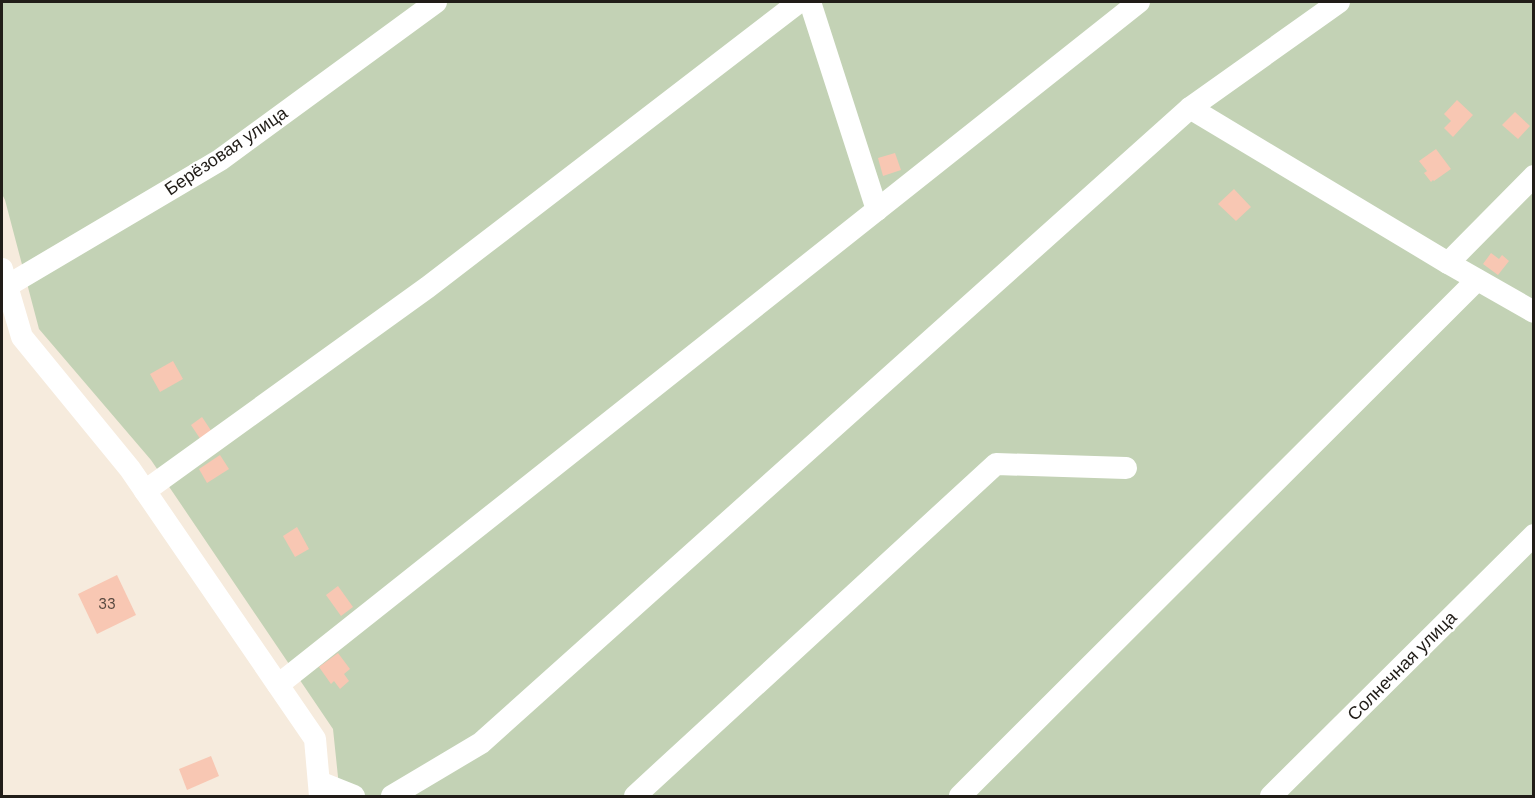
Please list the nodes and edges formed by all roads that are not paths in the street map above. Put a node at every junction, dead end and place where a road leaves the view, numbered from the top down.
1 (436, 2) edge
2 (799, 2) edge
3 (810, 2) edge
4 (1138, 2) edge
5 (1339, 2) edge
6 (1190, 108) junction
7 (1533, 176) edge
8 (877, 210) junction
9 (1448, 263) junction
10 (4, 278) edge
11 (1477, 280) junction
12 (1533, 312) edge
13 (1126, 468) dead end
14 (145, 491) junction
15 (1533, 535) edge
16 (278, 685) junction
17 (319, 789) edge
18 (354, 796) edge
19 (392, 796) edge
20 (635, 796) edge
21 (960, 796) edge
22 (1271, 796) edge

1 - 10 street, Берёзовая улица
2 - 14 street
3 - 8 street
4 - 8 street
5 - 6 street
6 - 9 street
6 - 19 street
7 - 9 street
8 - 16 street
9 - 11 street
10 - 14 street
11 - 12 street
11 - 21 street
13 - 20 street
14 - 16 street
15 - 22 street, Солнечная улица
16 - 17 street
17 - 18 street

